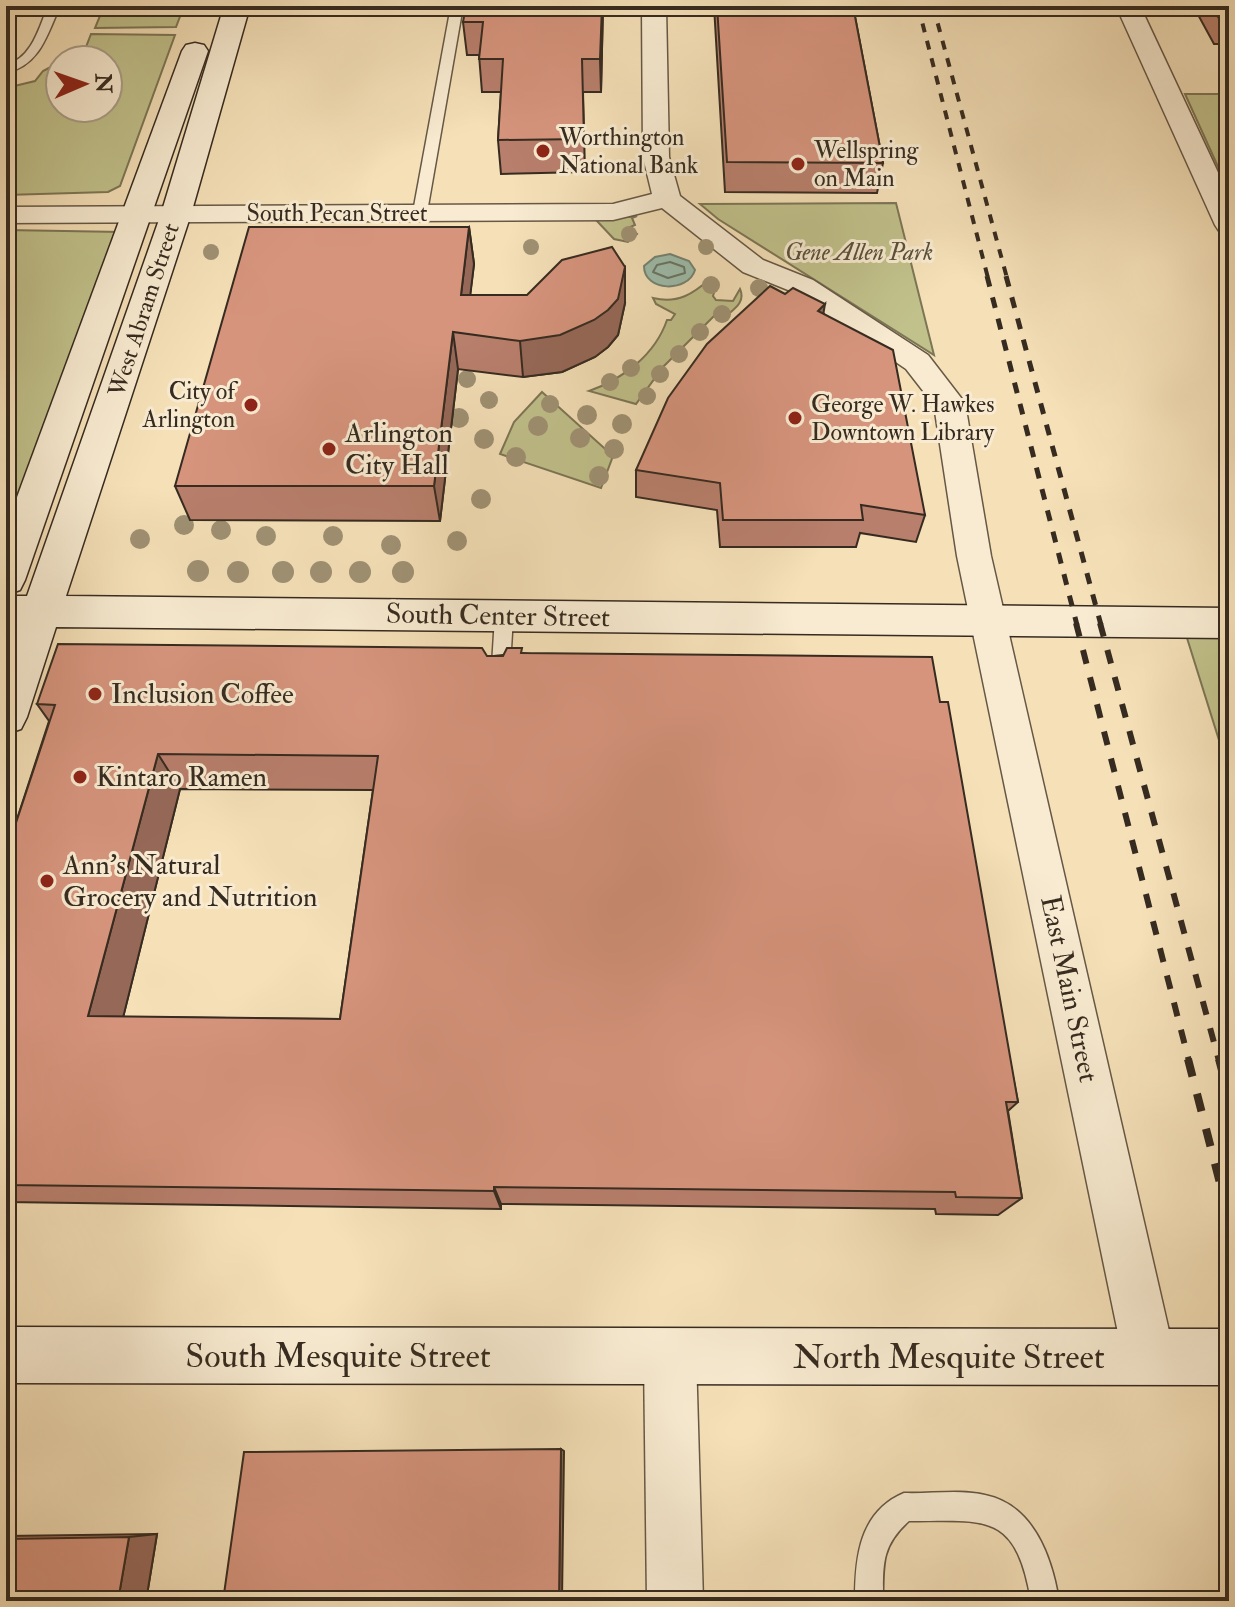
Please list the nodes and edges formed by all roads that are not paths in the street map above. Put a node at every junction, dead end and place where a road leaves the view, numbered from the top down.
1 (54, 6) edge
2 (211, 6) edge
3 (237, 6) edge
4 (457, 6) edge
5 (654, 6) edge
6 (1128, 6) edge
7 (6, 69) edge
8 (667, 199) junction
9 (420, 212) junction
10 (137, 214) junction
11 (176, 214) junction
12 (6, 215) edge
13 (1229, 225) edge
14 (6, 580) edge
15 (24, 611) edge
16 (504, 617) junction
17 (990, 620) junction
18 (1229, 623) edge
19 (500, 686) edge
20 (6, 717) edge
21 (6, 1355) edge
22 (670, 1356) junction
23 (1149, 1357) junction
24 (1229, 1357) edge
25 (675, 1601) edge
26 (869, 1601) edge
27 (1045, 1601) edge

1 - 7 lane
2 - 10 main road, West Abram Street
3 - 11 main road, West Abram Street
4 - 9 lane
5 - 8 street
6 - 13 street
8 - 9 street, South Pecan Street
8 - 17 street, East Main Street
9 - 11 street, South Pecan Street
10 - 11 street, South Pecan Street
10 - 12 street, South Pecan Street
10 - 14 main road, West Abram Street
11 - 15 main road, West Abram Street
15 - 16 main road, South Center Street
15 - 20 main road, West Abram Street
16 - 17 main road, South Center Street
16 - 19 lane
17 - 18 main road, South Center Street
17 - 23 street, East Main Street
21 - 22 main road, South Mesquite Street
22 - 23 main road, North Mesquite Street
22 - 25 street
23 - 24 main road, North Mesquite Street
26 - 27 lane

